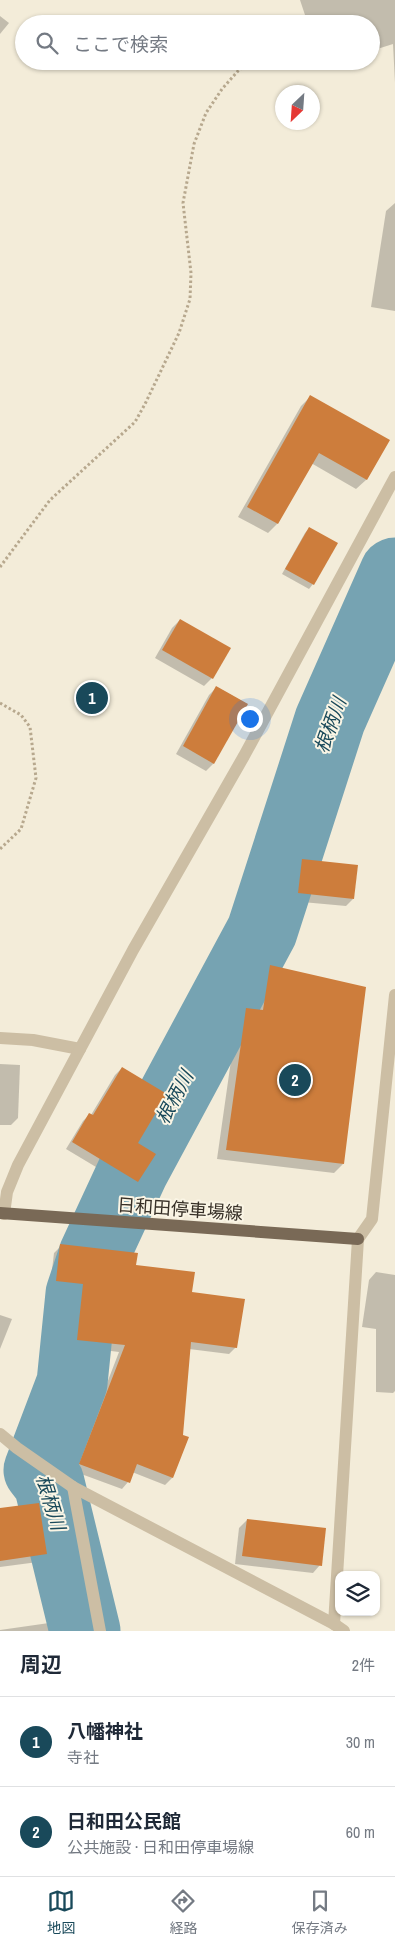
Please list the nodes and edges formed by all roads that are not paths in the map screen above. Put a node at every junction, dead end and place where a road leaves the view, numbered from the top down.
1 (395, 477) edge
2 (395, 995) edge
3 (0, 1038) edge
4 (80, 1049) junction
5 (2, 1214) edge
6 (358, 1239) junction
7 (0, 1434) edge
8 (73, 1487) junction
9 (339, 1627) edge
10 (100, 1631) edge

1 - 4 street
2 - 6 street
3 - 4 street
4 - 5 street
5 - 6 main road, 日和田停車場線
6 - 9 street
7 - 8 street
8 - 9 street
8 - 10 street

